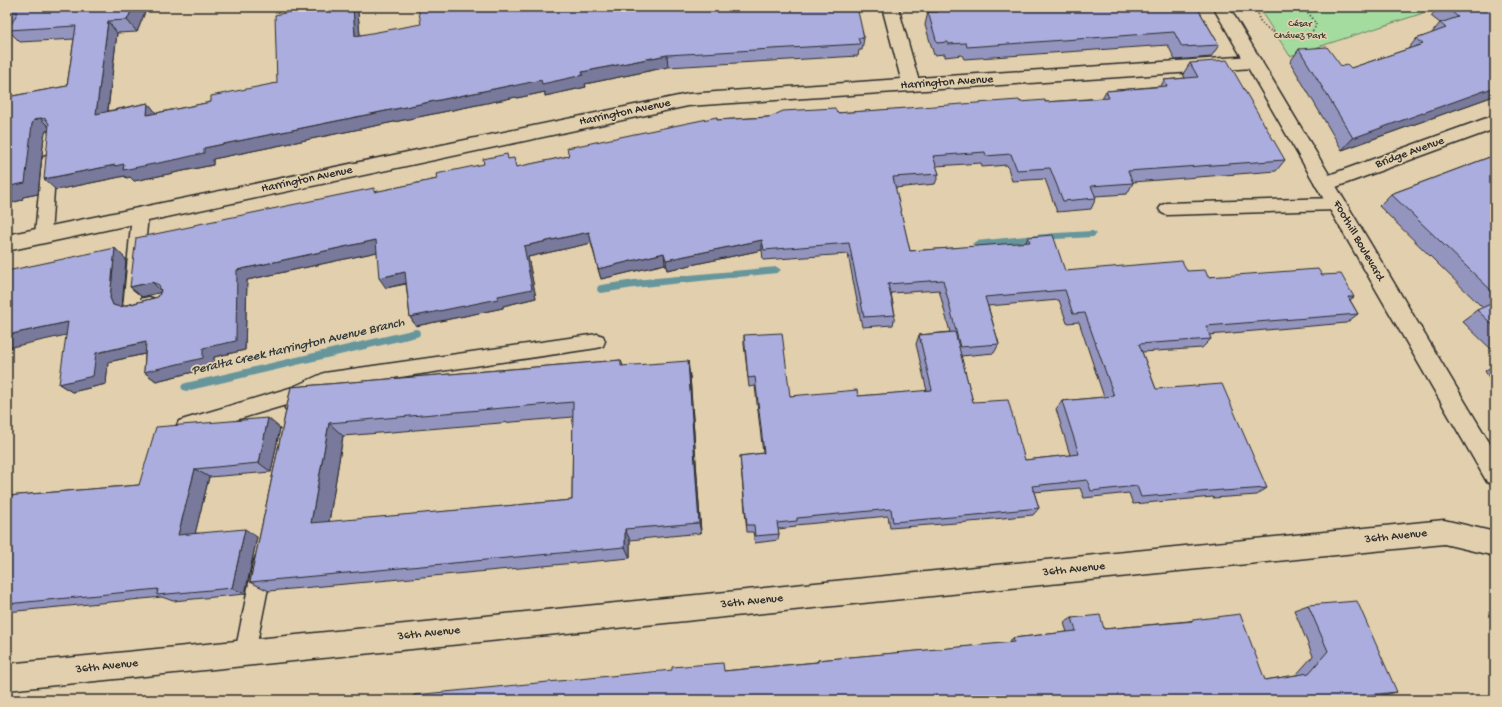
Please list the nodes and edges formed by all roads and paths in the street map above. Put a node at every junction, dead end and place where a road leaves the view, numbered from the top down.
1 (890, 7) edge
2 (1221, 7) edge
3 (1260, 7) edge
4 (1300, 7) edge
5 (1253, 62) junction
6 (911, 85) junction
7 (1495, 122) edge
8 (51, 143) edge
9 (1325, 184) junction
10 (1337, 204) junction
11 (1167, 209) dead end
12 (140, 215) junction
13 (43, 235) junction
14 (7, 243) edge
15 (162, 300) edge
16 (597, 341) dead end
17 (297, 394) junction
18 (291, 424) edge
19 (184, 427) edge
20 (1495, 474) edge
21 (1495, 544) edge
22 (266, 546) edge
23 (245, 653) junction
24 (7, 677) edge

1 - 6 street
2 - 5 street, Foothill Boulevard
3 - 4 path
5 - 6 street, Harrington Avenue
5 - 9 street, Foothill Boulevard
6 - 12 street, Harrington Avenue
7 - 9 street, Bridge Avenue
8 - 13 lane
9 - 10 street, Foothill Boulevard
10 - 11 lane
10 - 20 street, Foothill Boulevard
12 - 13 street, Harrington Avenue
12 - 15 lane
13 - 14 street, Harrington Avenue
16 - 17 lane
17 - 18 lane
17 - 19 lane
21 - 23 street, 36th Avenue
22 - 23 lane
23 - 24 street, 36th Avenue

